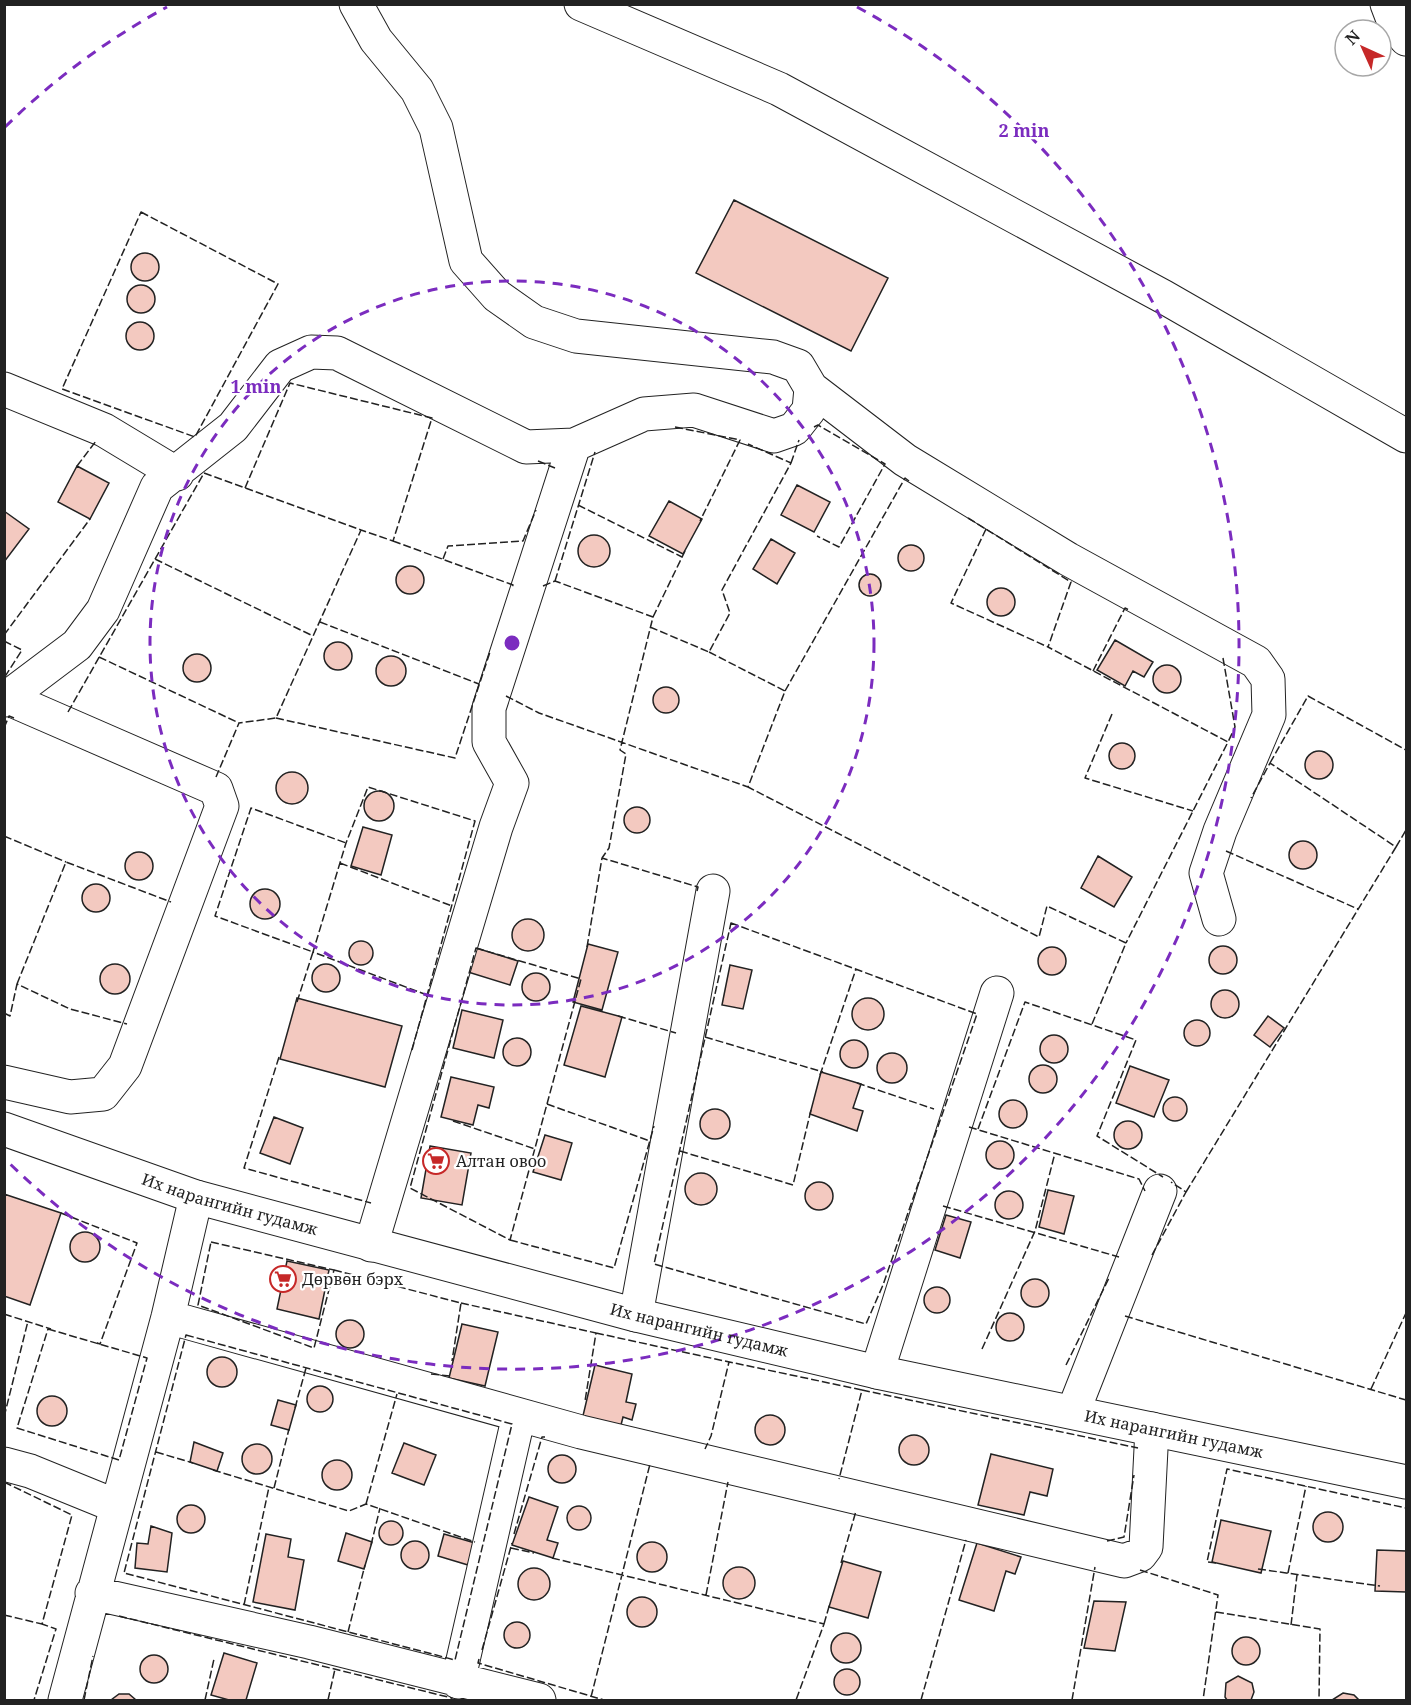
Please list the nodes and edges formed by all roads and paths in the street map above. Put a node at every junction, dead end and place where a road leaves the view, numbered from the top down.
1 (356, 4) edge
2 (580, 4) edge
3 (1387, 4) edge
4 (1407, 39) edge
5 (811, 388) junction
6 (4, 389) edge
7 (1407, 436) edge
8 (574, 445) junction
9 (177, 474) junction
10 (6, 699) edge
11 (713, 891) dead end
12 (1219, 920) dead end
13 (997, 993) dead end
14 (4, 1082) edge
15 (4, 1129) edge
16 (1160, 1191) dead end
17 (196, 1197) junction
18 (371, 1245) junction
19 (636, 1315) junction
20 (168, 1317) junction
21 (877, 1372) junction
22 (1073, 1412) junction
23 (519, 1415) junction
24 (1152, 1429) junction
25 (4, 1464) edge
26 (1407, 1482) edge
27 (116, 1506) junction
28 (92, 1593) junction
29 (467, 1689) edge
30 (65, 1701) edge
31 (539, 1701) edge

1 - 5 street
2 - 7 street
3 - 4 street
5 - 8 street
5 - 12 street
6 - 9 street
8 - 9 street
8 - 18 street
9 - 10 street
10 - 14 street
11 - 19 street
13 - 21 street
15 - 17 street, Их нарангийн гудамж
16 - 22 street
17 - 18 street, Их нарангийн гудамж
17 - 20 street
18 - 19 street, Их нарангийн гудамж
19 - 21 street, Их нарангийн гудамж
20 - 23 street
20 - 27 street
21 - 22 street, Их нарангийн гудамж
22 - 24 street, Их нарангийн гудамж
23 - 24 street
23 - 29 street
24 - 26 street, Их нарангийн гудамж
25 - 27 street
27 - 28 street
28 - 29 street
28 - 30 street
29 - 31 street

